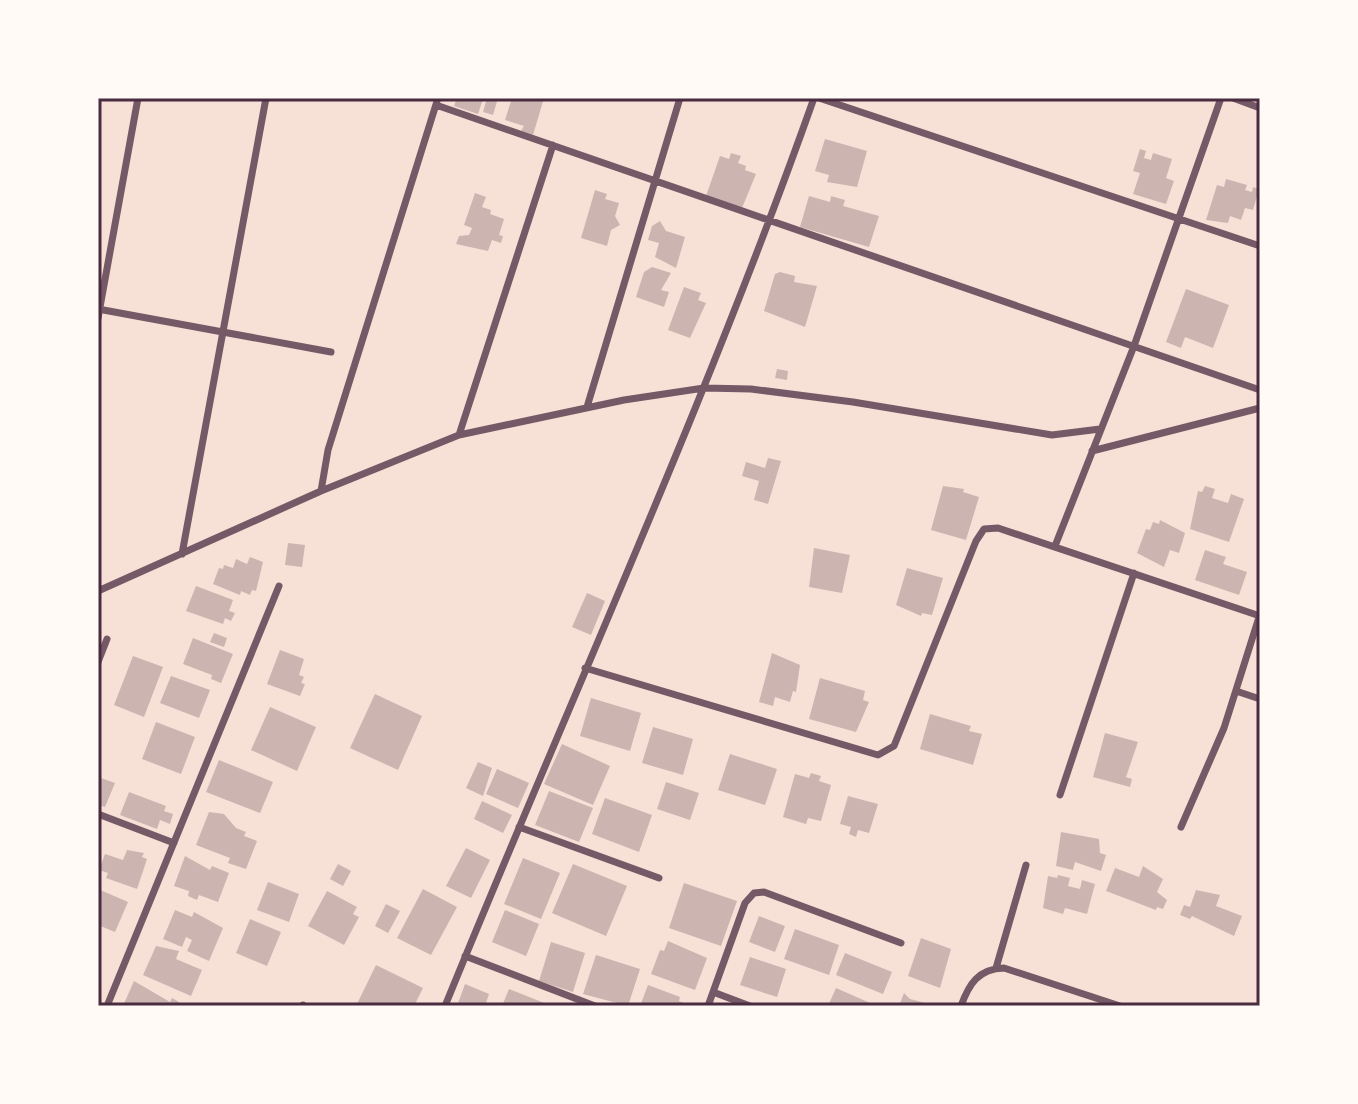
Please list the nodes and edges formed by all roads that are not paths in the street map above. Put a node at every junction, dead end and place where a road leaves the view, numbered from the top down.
1 (138, 98) edge
2 (266, 98) edge
3 (680, 98) edge
4 (817, 98) edge
5 (1221, 98) edge
6 (1233, 98) edge
7 (437, 102) edge
8 (1260, 108) edge
9 (553, 145) junction
10 (654, 179) junction
11 (1180, 219) junction
12 (771, 220) junction
13 (1260, 246) edge
14 (99, 309) edge
15 (98, 318) edge
16 (225, 333) junction
17 (1134, 346) junction
18 (331, 352) dead end
19 (704, 388) junction
20 (1260, 390) edge
21 (587, 407) junction
22 (1260, 408) edge
23 (1100, 429) junction
24 (459, 435) junction
25 (1092, 451) junction
26 (321, 491) junction
27 (1055, 546) junction
28 (182, 554) junction
29 (1134, 573) junction
30 (279, 586) dead end
31 (98, 591) edge
32 (1260, 615) edge
33 (107, 639) dead end
34 (98, 662) edge
35 (585, 668) junction
36 (1236, 691) junction
37 (1260, 699) edge
38 (1060, 795) dead end
39 (98, 814) edge
40 (519, 827) junction
41 (1181, 827) dead end
42 (174, 843) junction
43 (1026, 865) dead end
44 (659, 878) dead end
45 (901, 943) dead end
46 (465, 956) junction
47 (996, 968) junction
48 (713, 992) junction
49 (107, 1006) edge
50 (445, 1006) edge
51 (595, 1006) edge
52 (708, 1006) edge
53 (750, 1006) edge
54 (961, 1006) edge
55 (1120, 1006) edge

1 - 14 street
2 - 16 street
3 - 10 street
4 - 11 street
4 - 12 street
5 - 11 street
6 - 8 street
7 - 9 street
7 - 26 street
9 - 10 street
9 - 24 street
10 - 12 street
10 - 21 street
11 - 13 street
11 - 17 street
12 - 17 street
12 - 19 street
14 - 15 street
14 - 16 street
16 - 18 street
16 - 28 street
17 - 20 street
17 - 23 street
19 - 21 street
19 - 23 street
19 - 35 street
21 - 24 street
22 - 25 street
23 - 25 street
24 - 26 street
25 - 27 street
26 - 28 street
27 - 29 street
27 - 35 street
28 - 31 street
29 - 32 street
29 - 38 street
30 - 42 street
32 - 36 street
33 - 34 street
35 - 40 street
36 - 37 street
36 - 41 street
39 - 42 street
40 - 44 street
40 - 46 street
42 - 49 street
43 - 47 street
45 - 48 street
46 - 50 street
46 - 51 street
47 - 54 street
47 - 55 street
48 - 52 street
48 - 53 street

